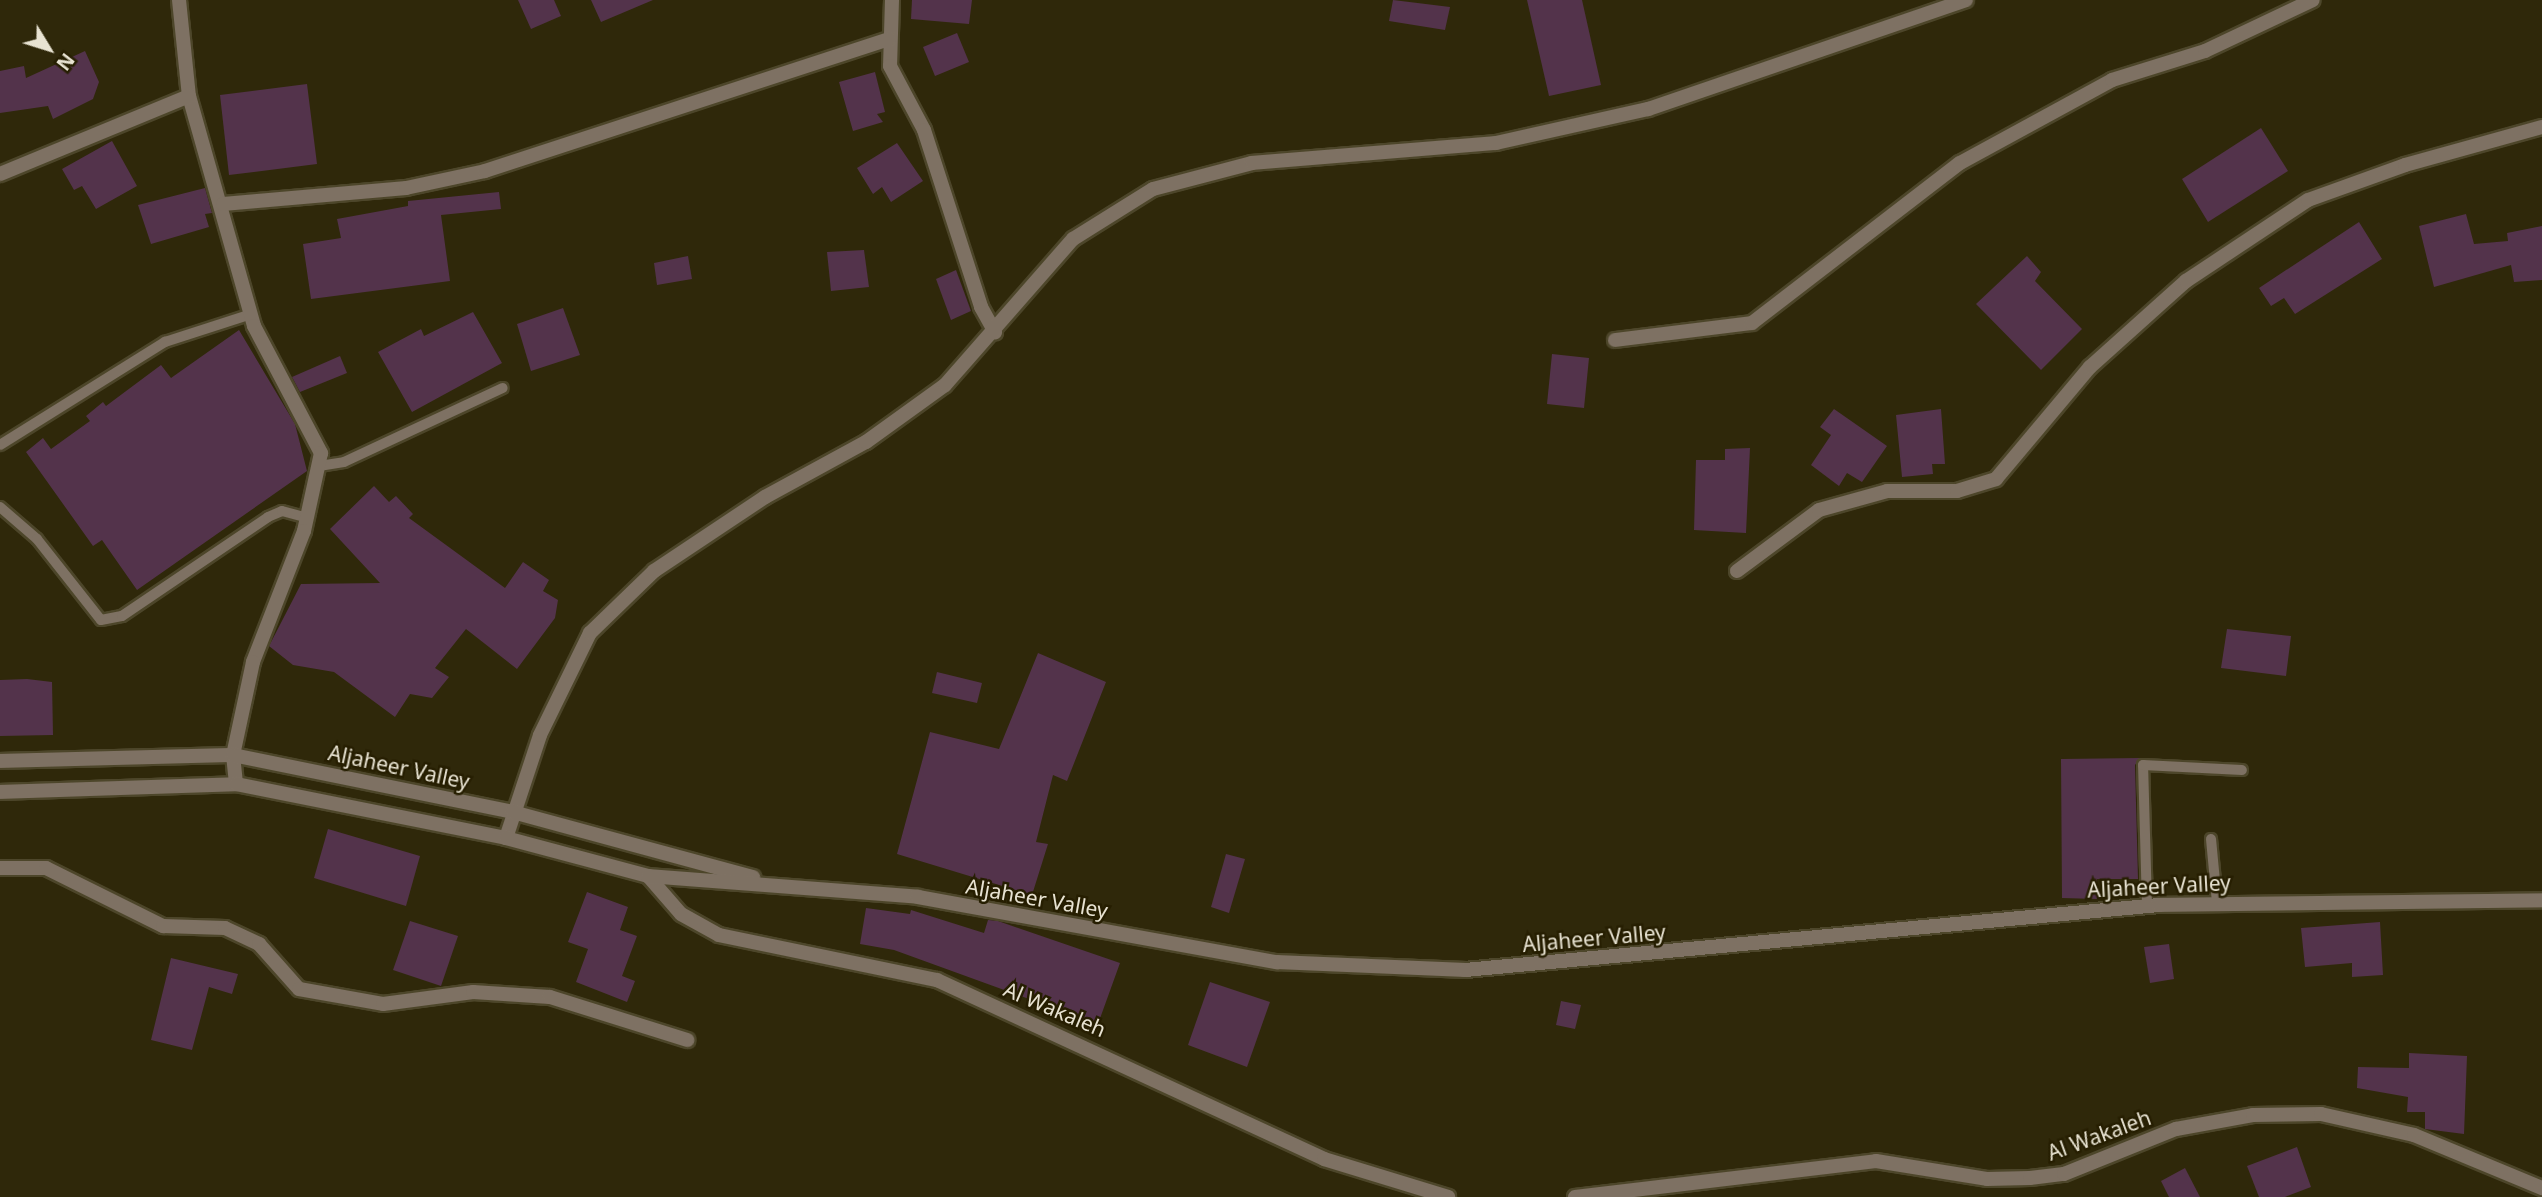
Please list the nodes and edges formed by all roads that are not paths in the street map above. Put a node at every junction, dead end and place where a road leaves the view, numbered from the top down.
1 (179, 0) edge
2 (892, 0) edge
3 (1966, 0) edge
4 (2313, 0) edge
5 (889, 39) junction
6 (189, 96) junction
7 (2542, 127) edge
8 (0, 174) edge
9 (223, 204) junction
10 (251, 314) junction
11 (995, 332) junction
12 (1615, 340) dead end
13 (503, 388) dead end
14 (0, 445) edge
15 (319, 466) junction
16 (0, 507) edge
17 (308, 518) junction
18 (1737, 571) dead end
19 (233, 755) junction
20 (0, 761) edge
21 (2242, 770) dead end
22 (236, 785) junction
23 (0, 792) edge
24 (513, 812) junction
25 (506, 838) junction
26 (2211, 839) dead end
27 (0, 868) edge
28 (648, 876) junction
29 (781, 884) junction
30 (2542, 900) edge
31 (2217, 903) junction
32 (2147, 906) junction
33 (687, 1040) dead end
34 (2542, 1188) edge
35 (1448, 1197) edge
36 (1575, 1197) edge

1 - 6 street
2 - 5 street
3 - 11 street
4 - 12 street
5 - 9 street
5 - 11 street
6 - 8 street
6 - 9 street
7 - 18 street
9 - 10 street
10 - 14 lane
10 - 15 street
11 - 24 street
13 - 15 lane
15 - 17 street
16 - 17 lane
17 - 19 street
19 - 20 street, Aljaheer Valley
19 - 22 street
19 - 24 street, Aljaheer Valley
21 - 32 lane
22 - 23 street, Aljaheer Valley
22 - 25 street, Aljaheer Valley
24 - 25 street
24 - 29 street, Aljaheer Valley
25 - 28 street, Aljaheer Valley
26 - 31 lane
27 - 33 street
28 - 29 street, Aljaheer Valley
28 - 35 street, Al Wakaleh
29 - 32 street, Aljaheer Valley
30 - 31 street, Aljaheer Valley
31 - 32 street, Aljaheer Valley
34 - 36 street, Al Wakaleh

